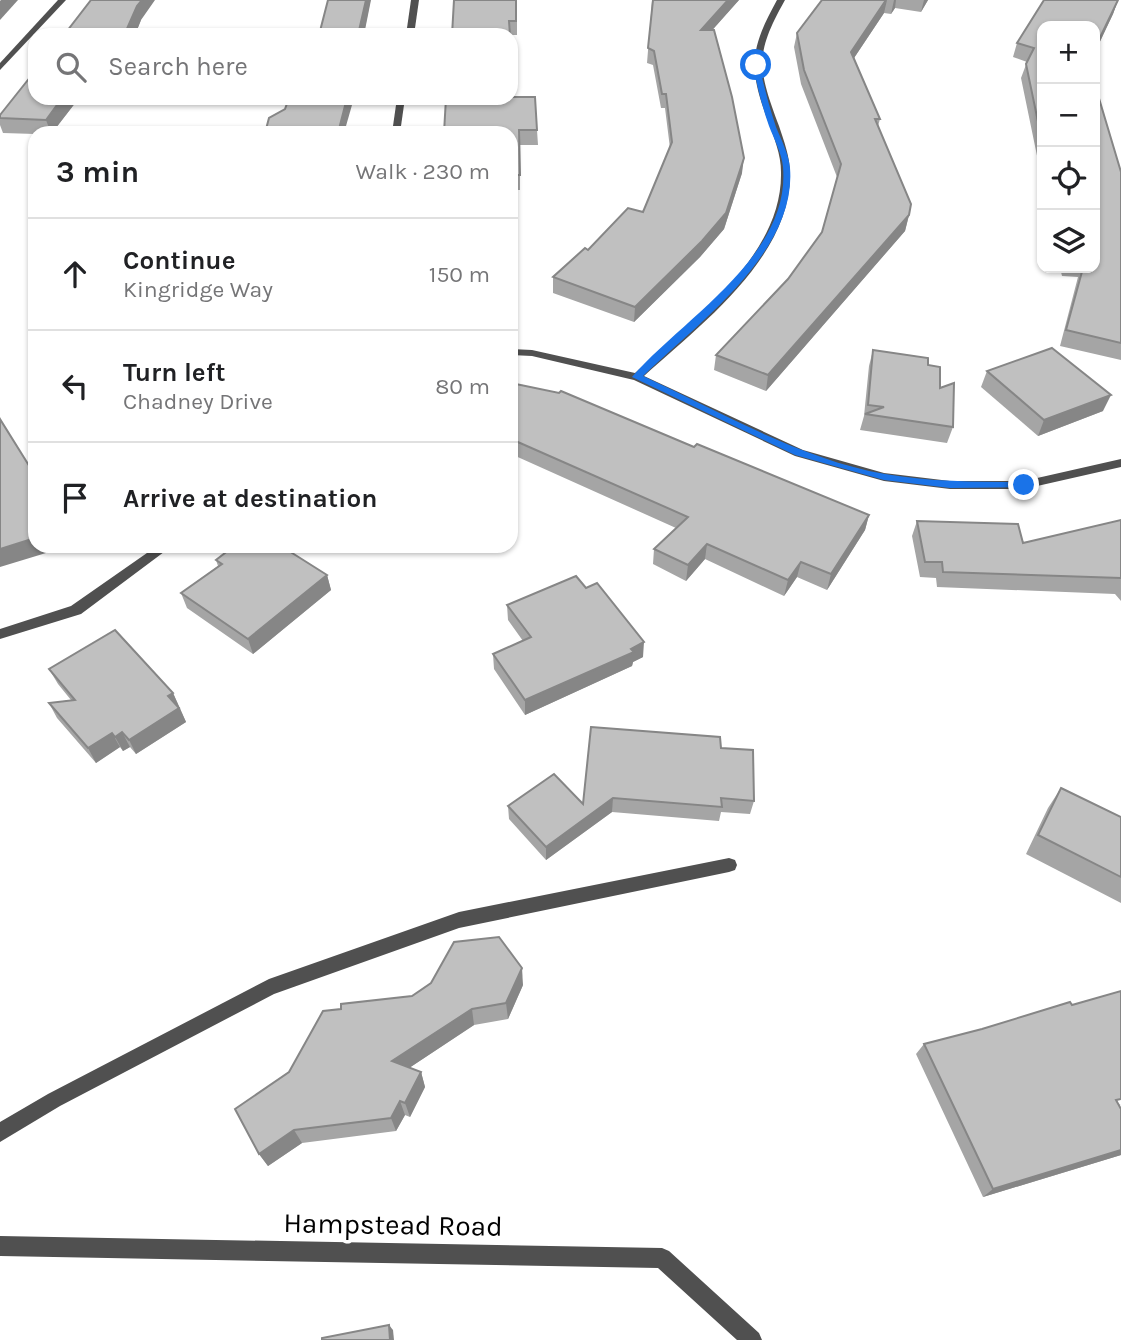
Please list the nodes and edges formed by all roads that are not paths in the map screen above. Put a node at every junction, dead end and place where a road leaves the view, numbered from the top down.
1 (62, 0) edge
2 (415, 0) edge
3 (781, 0) edge
4 (36, 28) edge
5 (411, 28) edge
6 (28, 37) edge
7 (0, 68) edge
8 (400, 105) edge
9 (397, 126) edge
10 (518, 352) edge
11 (637, 377) junction
12 (1121, 463) edge
13 (156, 553) edge
14 (0, 634) edge
15 (729, 865) dead end
16 (0, 1133) edge
17 (0, 1246) edge
18 (752, 1340) edge

1 - 4 street
2 - 5 street
3 - 11 street
6 - 7 street
8 - 9 street
10 - 11 street
11 - 12 street
13 - 14 street
15 - 16 street
17 - 18 street, Hampstead Road

